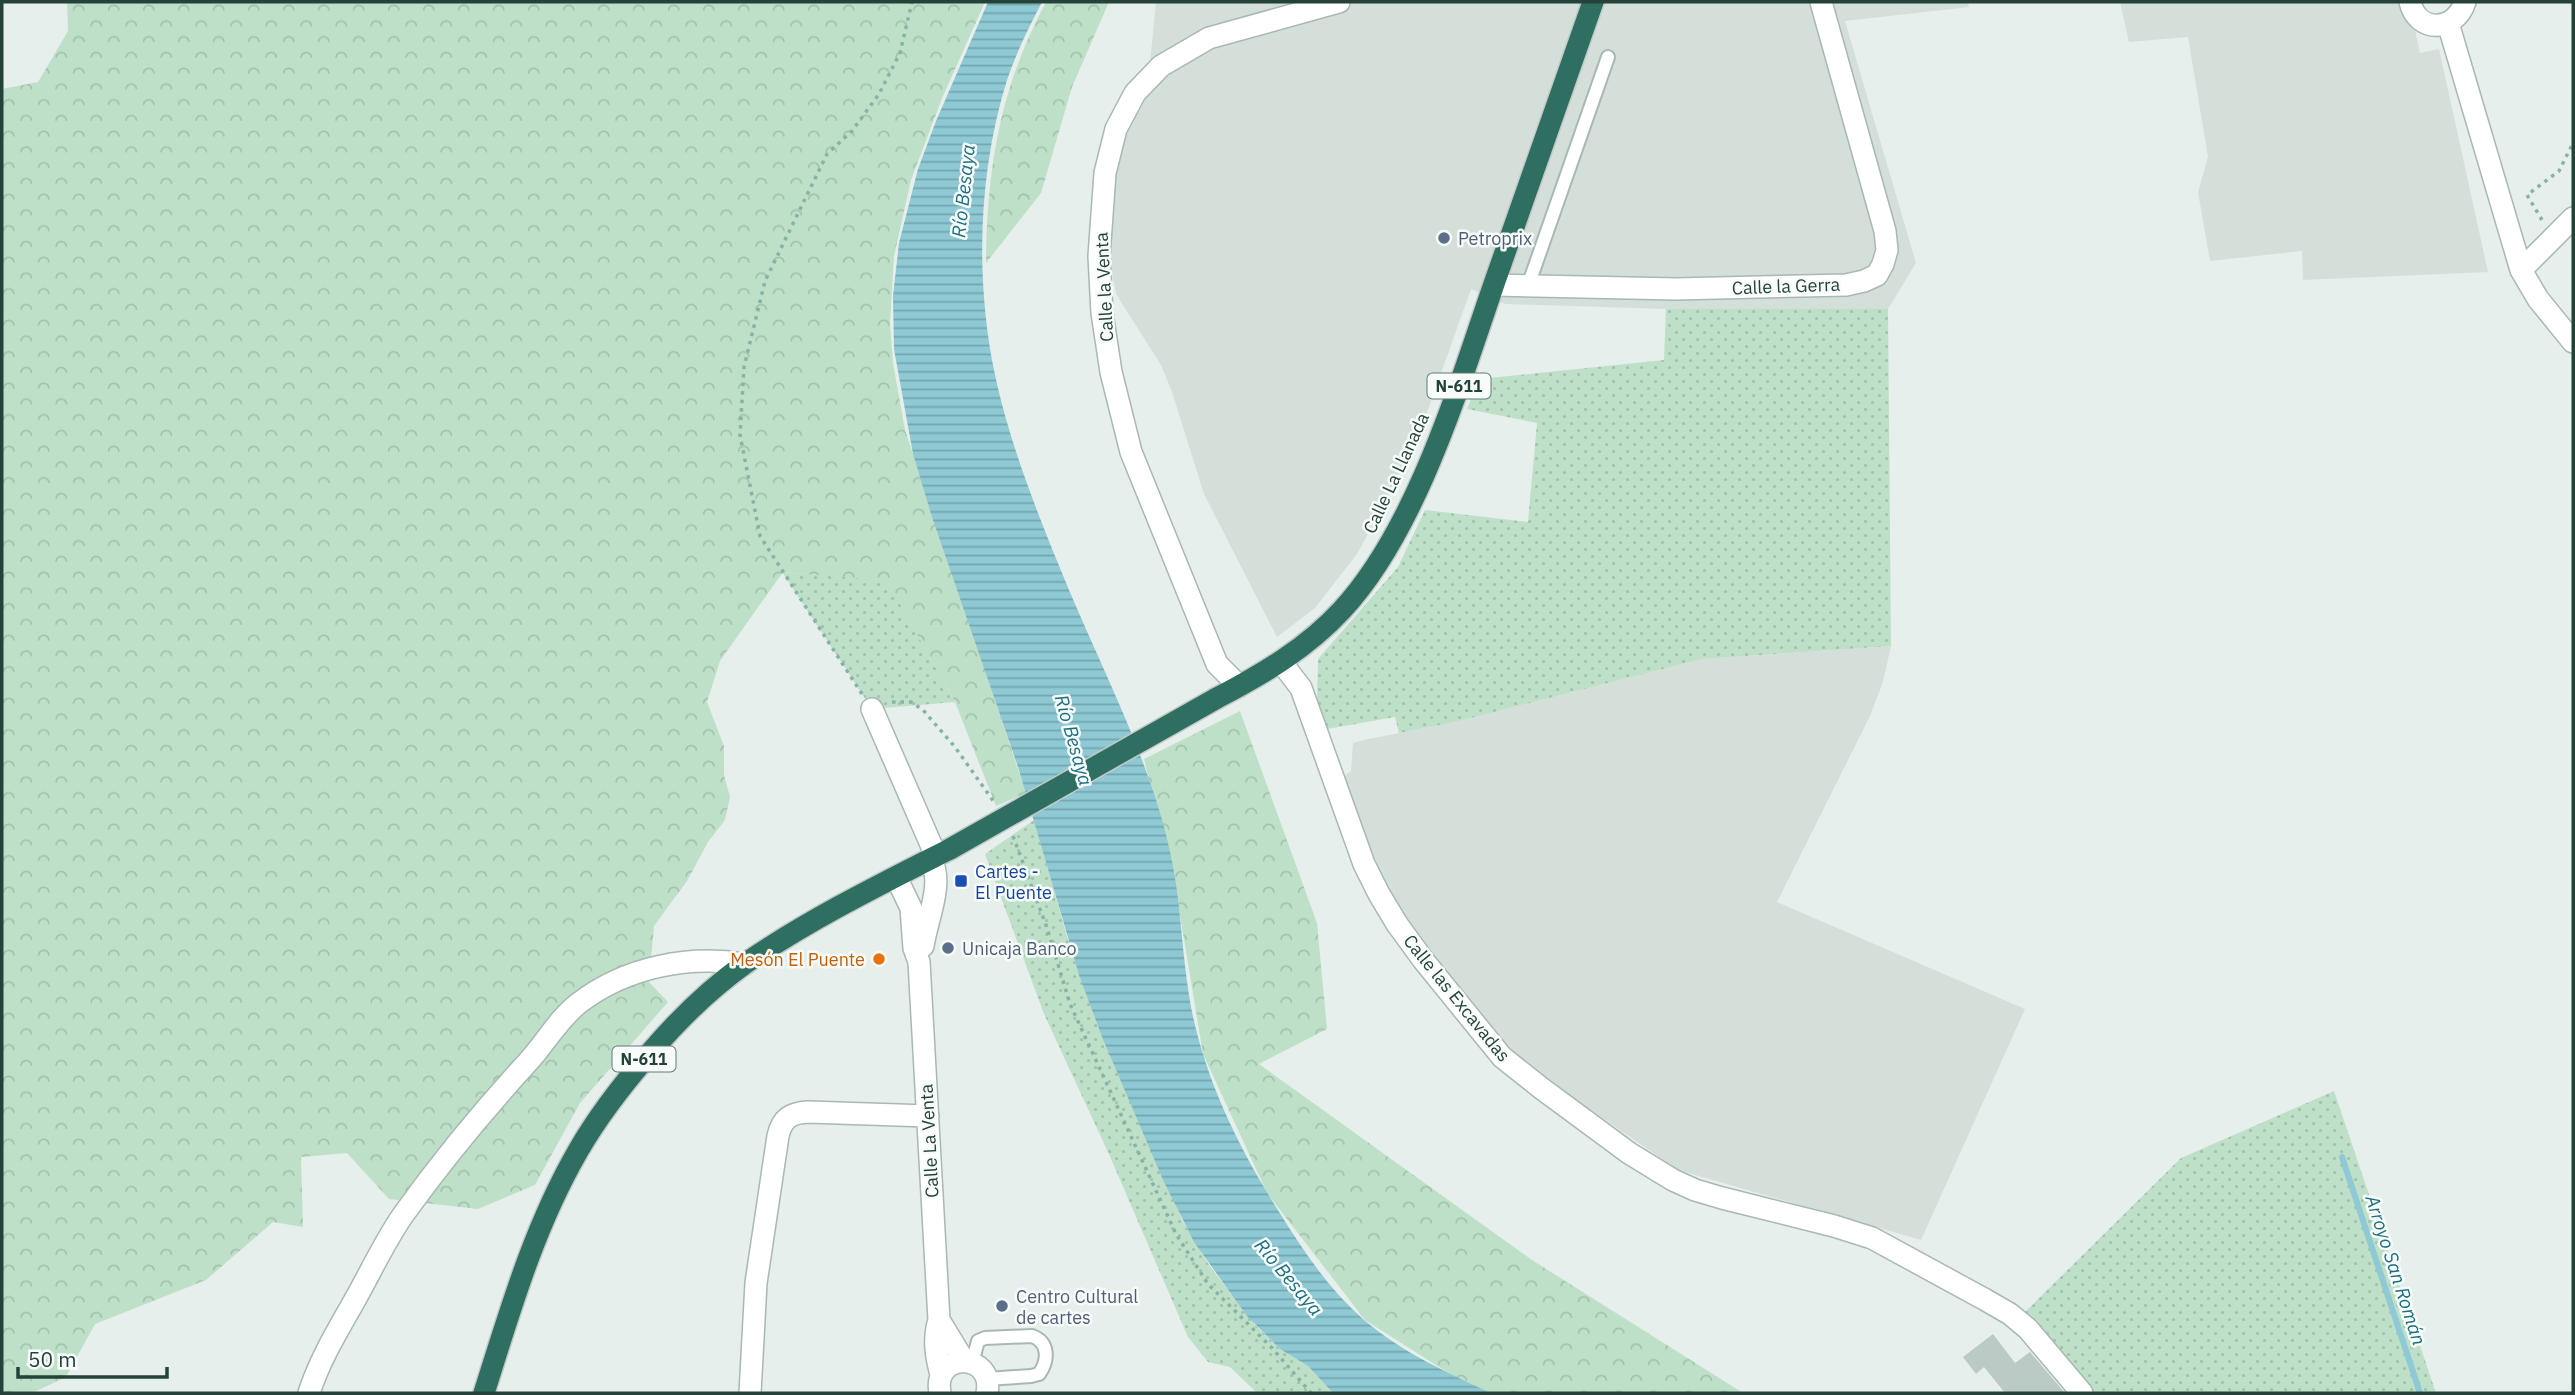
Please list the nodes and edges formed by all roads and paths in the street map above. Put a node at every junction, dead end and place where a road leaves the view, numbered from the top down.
1 (912, 2) edge
2 (1339, 2) edge
3 (1594, 2) edge
4 (1821, 2) edge
5 (2410, 2) edge
6 (2465, 2) edge
7 (1292, 7) edge
8 (2448, 23) junction
9 (1608, 57) dead end
10 (2573, 143) edge
11 (2573, 218) edge
12 (2553, 239) junction
13 (2521, 270) junction
14 (1494, 285) junction
15 (1528, 286) junction
16 (2573, 342) edge
17 (1281, 662) junction
18 (1239, 686) junction
19 (872, 709) junction
20 (996, 806) dead end
21 (1012, 834) dead end
22 (939, 854) junction
23 (896, 877) junction
24 (919, 962) junction
25 (745, 964) junction
26 (928, 1116) junction
27 (939, 1320) junction
28 (968, 1362) junction
29 (940, 1384) edge
30 (987, 1386) edge
31 (309, 1393) edge
32 (484, 1393) edge
33 (750, 1393) edge
34 (1311, 1393) edge
35 (2082, 1393) edge

1 - 19 path
2 - 7 street, Calle la Venta
3 - 14 highway, Calle La Llanada / N-611
4 - 15 street, Calle la Gerra
5 - 8 street
6 - 8 street
7 - 18 street, Calle la Venta
8 - 13 street
9 - 15 lane
10 - 12 path
11 - 12 street
12 - 13 street
13 - 16 street
14 - 15 street, Calle la Gerra
14 - 17 highway, Calle La Llanada / N-611
17 - 18 highway, Calle La Llanada / N-611
17 - 35 street, Calle las Excavadas
18 - 22 highway, Calle La Llanada / N-611, bridge
19 - 20 path
19 - 22 street, Calle La Venta
21 - 34 path
22 - 23 highway, N-611
22 - 24 street, Calle La Venta
23 - 24 street, Calle La Venta
23 - 25 highway, N-611
24 - 26 street, Calle La Venta
25 - 31 street
25 - 32 highway, N-611
26 - 27 street, Calle La Venta
26 - 33 street
27 - 28 street, Calle La Venta
27 - 29 street, Calle La Venta
28 - 29 street
28 - 30 street, Calle La Venta
28 - 30 lane

